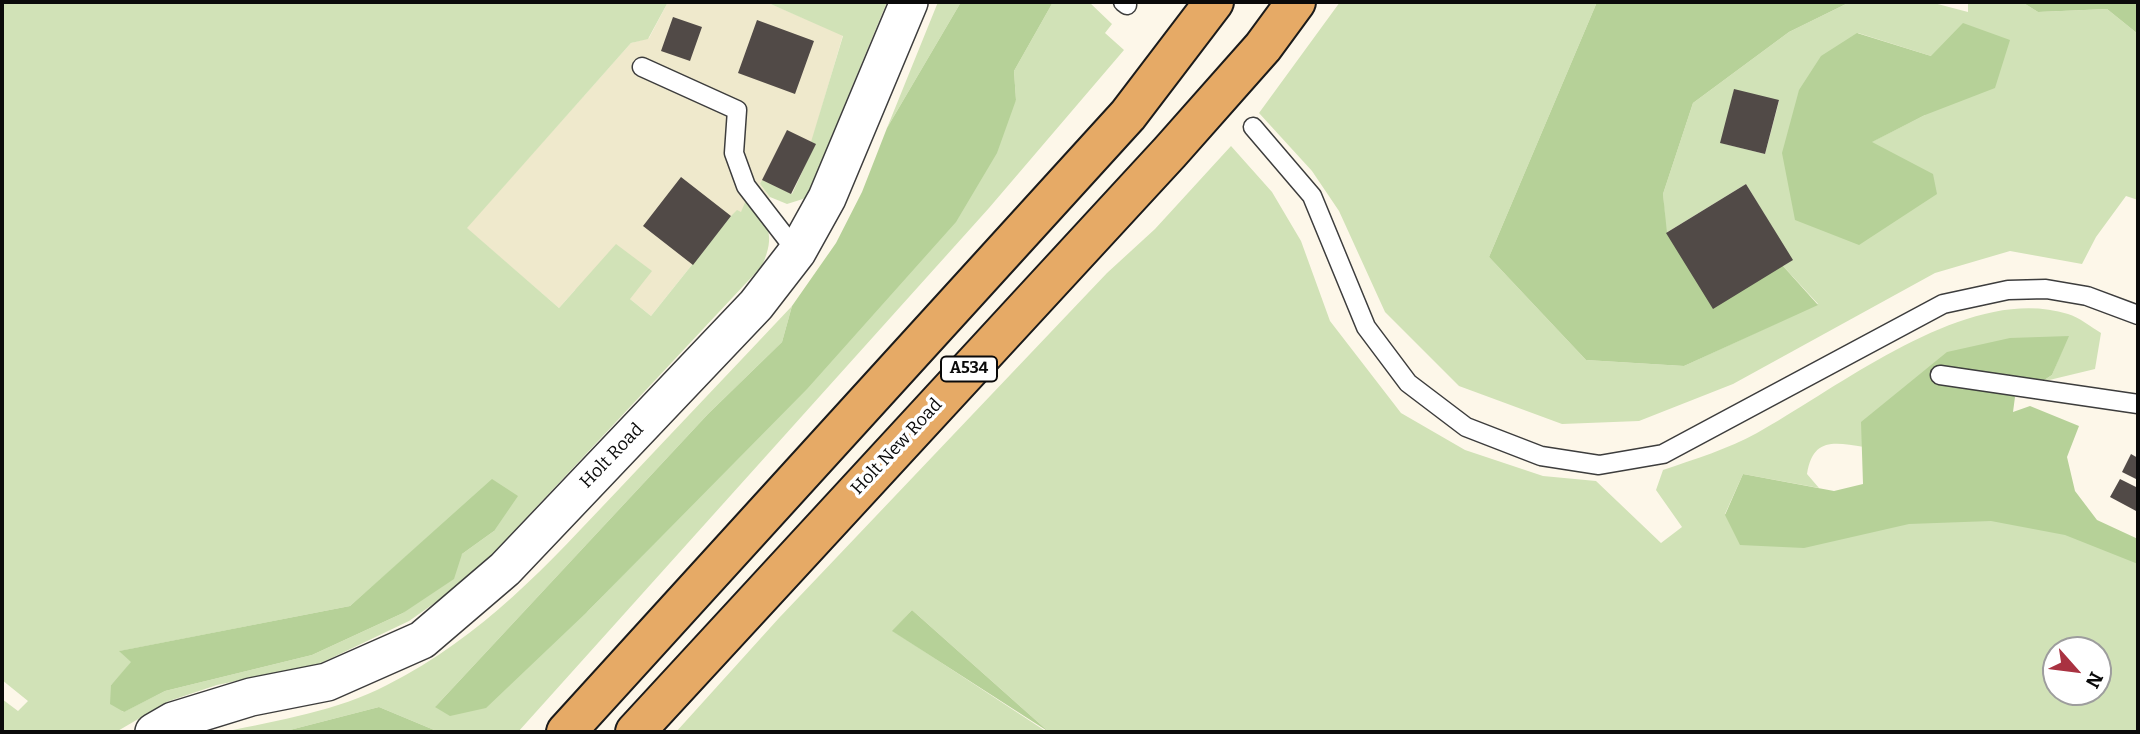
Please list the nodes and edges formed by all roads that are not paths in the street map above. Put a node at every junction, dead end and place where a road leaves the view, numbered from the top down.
1 (909, 2) edge
2 (1214, 2) edge
3 (1296, 2) edge
4 (642, 66) dead end
5 (1253, 127) dead end
6 (797, 252) junction
7 (2138, 315) edge
8 (1940, 375) dead end
9 (2138, 404) edge
10 (154, 732) edge
11 (566, 732) edge
12 (635, 732) edge

1 - 6 street, Holt Road
2 - 11 highway, A534
3 - 12 highway, Holt New Road / A534
4 - 6 lane
5 - 7 lane
6 - 10 street, Holt Road
8 - 9 lane

